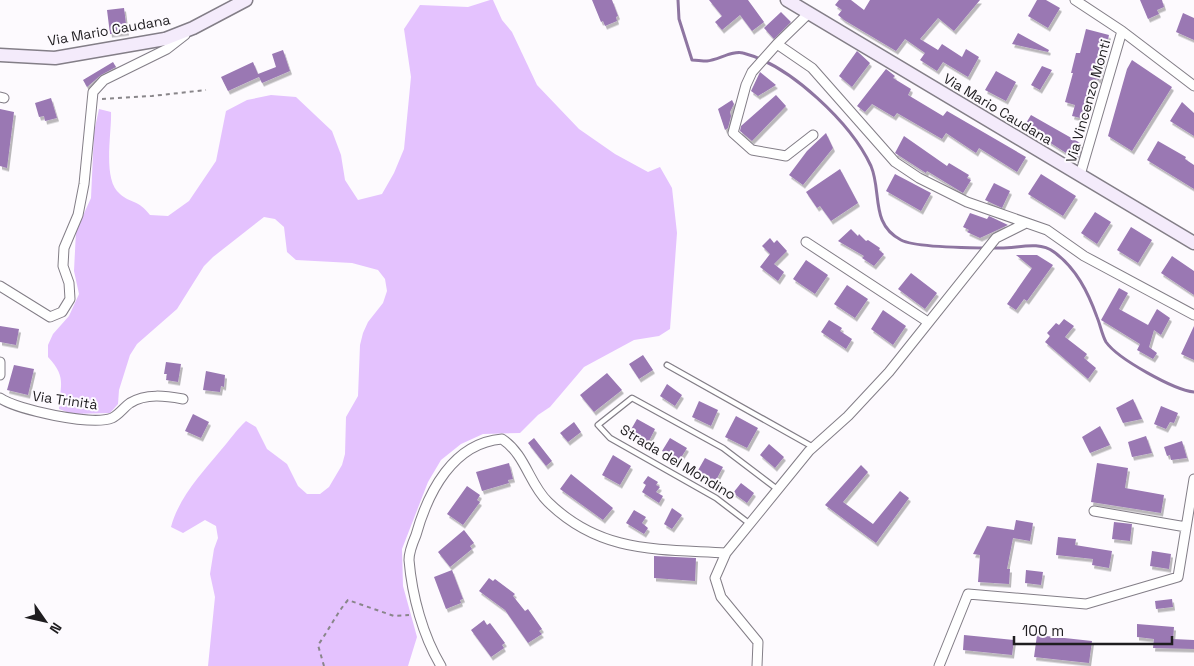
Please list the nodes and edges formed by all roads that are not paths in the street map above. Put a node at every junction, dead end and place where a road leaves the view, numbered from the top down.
1 (246, 0) edge
2 (787, 0) edge
3 (1075, 0) edge
4 (809, 13) junction
5 (193, 28) junction
6 (1122, 31) junction
7 (777, 44) junction
8 (0, 55) edge
9 (1194, 86) edge
10 (813, 135) dead end
11 (1080, 175) junction
12 (1024, 224) junction
13 (806, 242) dead end
14 (1194, 244) edge
15 (0, 286) edge
16 (1194, 315) edge
17 (928, 322) junction
18 (0, 362) edge
19 (667, 365) dead end
20 (0, 375) edge
21 (0, 398) edge
22 (183, 399) dead end
23 (813, 447) junction
24 (1194, 479) edge
25 (778, 490) junction
26 (1192, 504) edge
27 (1094, 511) dead end
28 (751, 525) junction
29 (1186, 527) junction
30 (726, 553) junction
31 (441, 666) edge
32 (757, 666) edge
33 (939, 666) edge

1 - 5 main road, Via Mario Caudana
2 - 4 main road, Via Mario Caudana
3 - 6 street, Via Vincenzo Monti
4 - 7 street
4 - 11 main road, Via Mario Caudana
5 - 8 main road, Via Mario Caudana
5 - 15 street
6 - 9 street
6 - 11 street, Via Vincenzo Monti
7 - 10 street
7 - 12 street
11 - 14 main road, Via Mario Caudana
12 - 16 street
12 - 17 street
13 - 17 street
17 - 23 street
18 - 20 street
19 - 23 lane
21 - 22 street, Via Trinità
23 - 25 street
24 - 26 street
25 - 28 street
25 - 28 lane, Strada del Mondino
26 - 29 street
27 - 29 street
28 - 30 street
29 - 33 street
30 - 31 street
30 - 32 street

